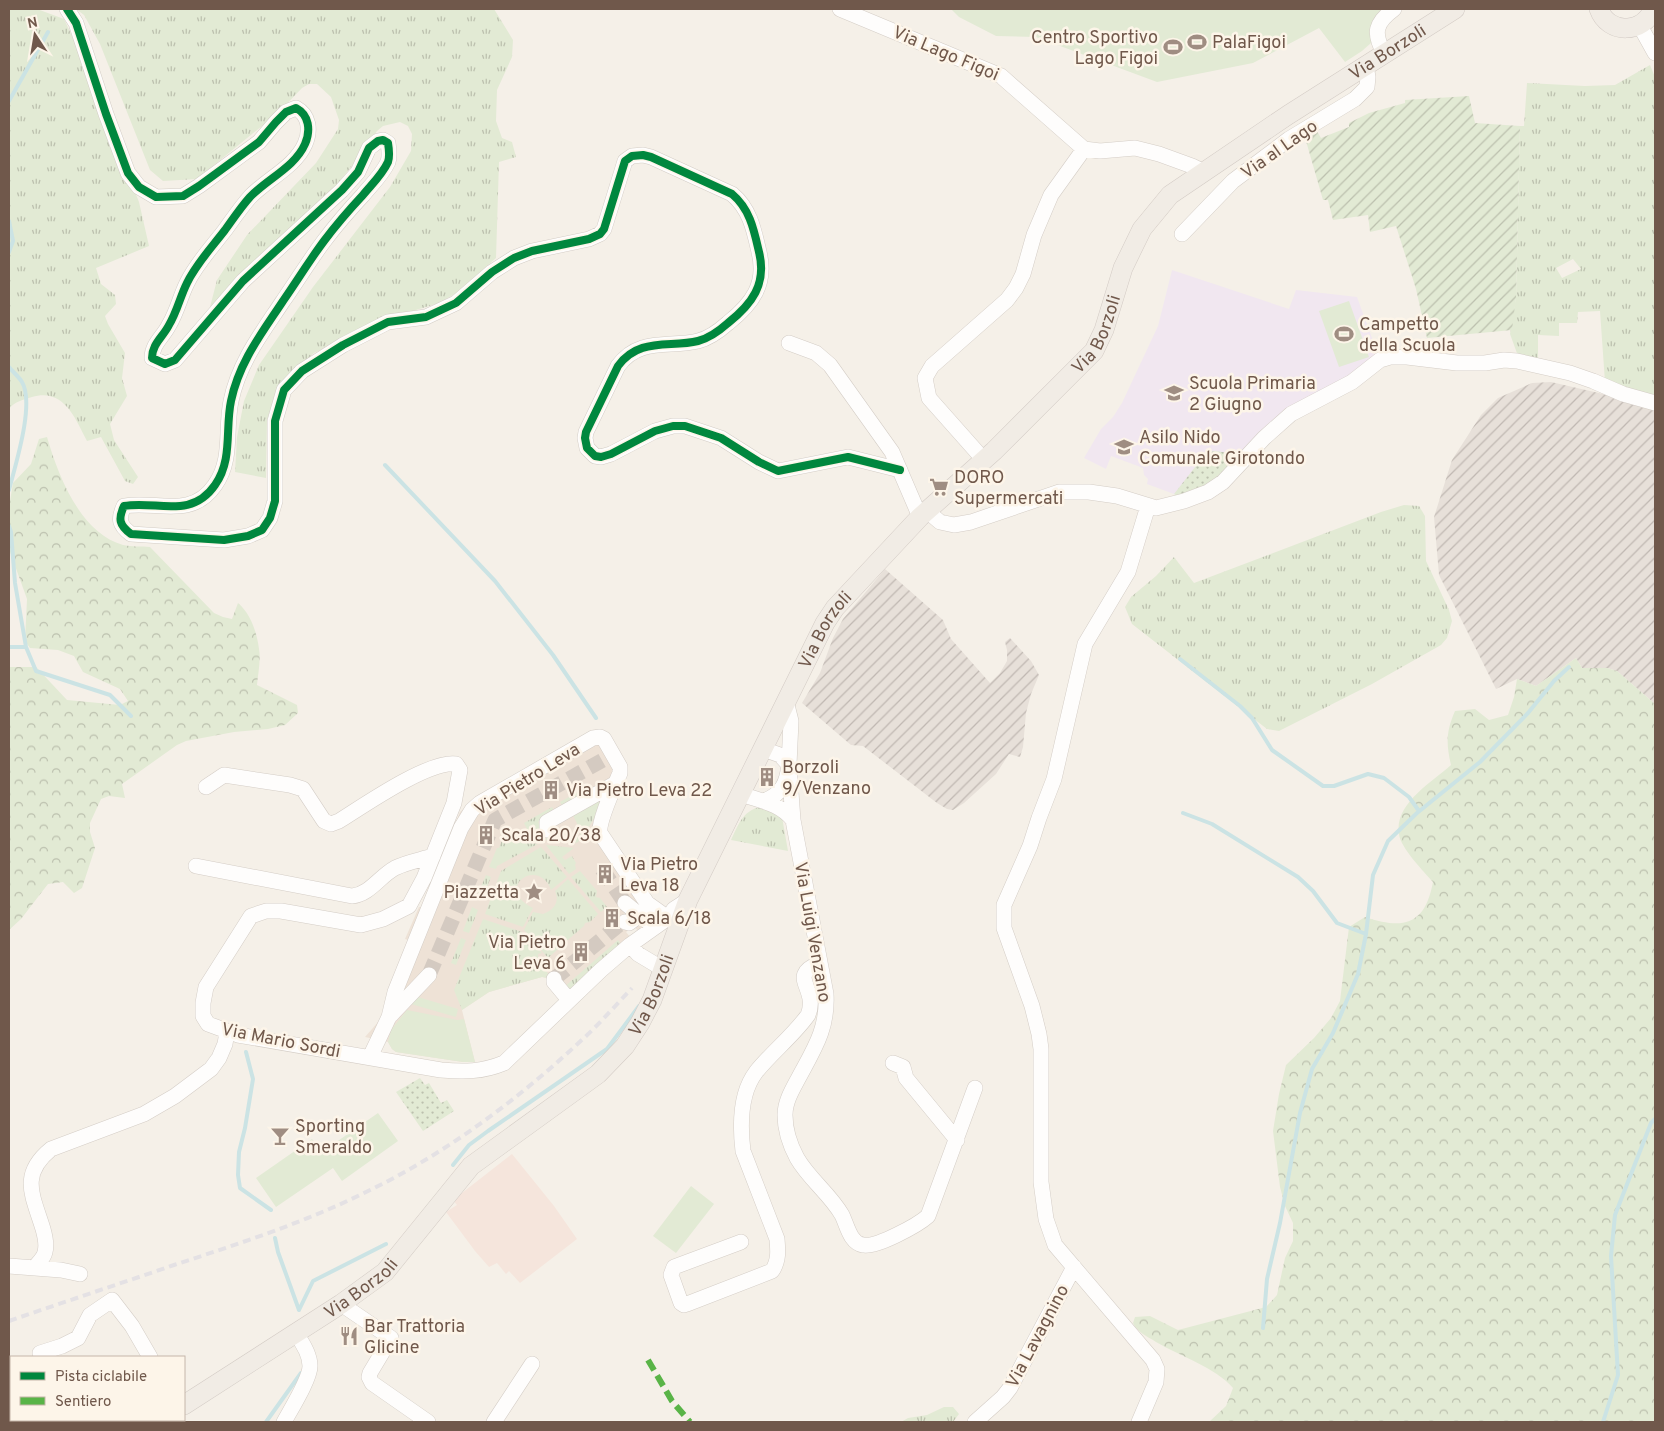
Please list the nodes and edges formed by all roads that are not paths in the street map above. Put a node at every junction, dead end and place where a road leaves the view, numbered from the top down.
1 (67, 9) edge
2 (840, 9) edge
3 (1394, 9) edge
4 (1455, 9) edge
5 (1599, 9) edge
6 (1653, 9) edge
7 (1640, 26) junction
8 (1384, 53) junction
9 (1655, 53) edge
10 (1366, 66) junction
11 (1084, 149) junction
12 (1204, 172) junction
13 (1182, 234) dead end
14 (789, 342) dead end
15 (1655, 403) edge
16 (984, 460) junction
17 (900, 470) junction
18 (1148, 506) junction
19 (923, 514) junction
20 (786, 701) junction
21 (763, 749) junction
22 (606, 760) dead end
23 (789, 765) junction
24 (617, 780) junction
25 (206, 787) dead end
26 (741, 794) junction
27 (764, 801) junction
28 (793, 820) junction
29 (547, 830) dead end
30 (433, 856) junction
31 (196, 866) dead end
32 (688, 900) junction
33 (629, 912) tunnel mouth
34 (668, 918) junction
35 (654, 928) junction
36 (630, 945) junction
37 (820, 963) junction
38 (663, 969) junction
39 (429, 975) tunnel mouth
40 (554, 979) dead end
41 (568, 1000) junction
42 (389, 1017) junction
43 (227, 1032) junction
44 (370, 1057) junction
45 (893, 1063) dead end
46 (975, 1088) dead end
47 (957, 1140) junction
48 (741, 1242) dead end
49 (9, 1266) edge
50 (1074, 1267) junction
51 (34, 1268) junction
52 (80, 1274) dead end
53 (341, 1304) junction
54 (296, 1334) junction
55 (40, 1354) dead end
56 (149, 1356) edge
57 (532, 1364) dead end
58 (185, 1404) edge
59 (284, 1422) edge
60 (428, 1422) edge
61 (494, 1422) edge
62 (975, 1422) edge
63 (1139, 1422) edge

1 - 17 street
2 - 11 street, Via Lago Figoi
3 - 8 street
4 - 8 main road, Via Borzoli
5 - 7 main road
6 - 7 main road
7 - 9 street
8 - 10 main road, Via Borzoli
10 - 12 main road, Via Borzoli
10 - 13 street, Via al Lago
11 - 12 street
11 - 16 street
12 - 16 main road, Via Borzoli
14 - 17 street
15 - 18 street
16 - 19 main road, Via Borzoli
17 - 19 street
18 - 19 street
18 - 50 street
19 - 20 main road, Via Borzoli
20 - 21 main road, Via Borzoli
20 - 23 street, Via Luigi Venzano
21 - 23 street
21 - 26 main road, Via Borzoli
22 - 24 street
23 - 27 street
23 - 28 street, Via Luigi Venzano
24 - 29 street
24 - 34 street
24 - 42 street, Via Pietro Leva
25 - 30 street, Via Mario Sordi
26 - 27 street
26 - 32 main road, Via Borzoli
27 - 28 street
28 - 37 street, Via Luigi Venzano
30 - 31 street
30 - 43 street, Via Mario Sordi
32 - 34 street, Via Mario Sordi
32 - 38 main road, Via Borzoli
33 - 35 street
34 - 35 street, Via Mario Sordi
35 - 36 street, Via Mario Sordi
36 - 38 street
36 - 41 street, Via Mario Sordi
37 - 47 street, Via Luigi Venzano
37 - 48 street
38 - 53 main road, Via Borzoli
39 - 42 street
40 - 41 street
41 - 44 street, Via Mario Sordi
42 - 44 street, Via Pietro Leva
43 - 44 street, Via Mario Sordi
43 - 51 street
45 - 47 street
46 - 47 street, Via Luigi Venzano
49 - 51 street
50 - 62 street, Via Lavagnino
50 - 63 street
51 - 52 street
53 - 54 main road, Via Borzoli
53 - 60 street
54 - 58 main road, Via Borzoli
54 - 59 street
55 - 56 street
57 - 61 street

